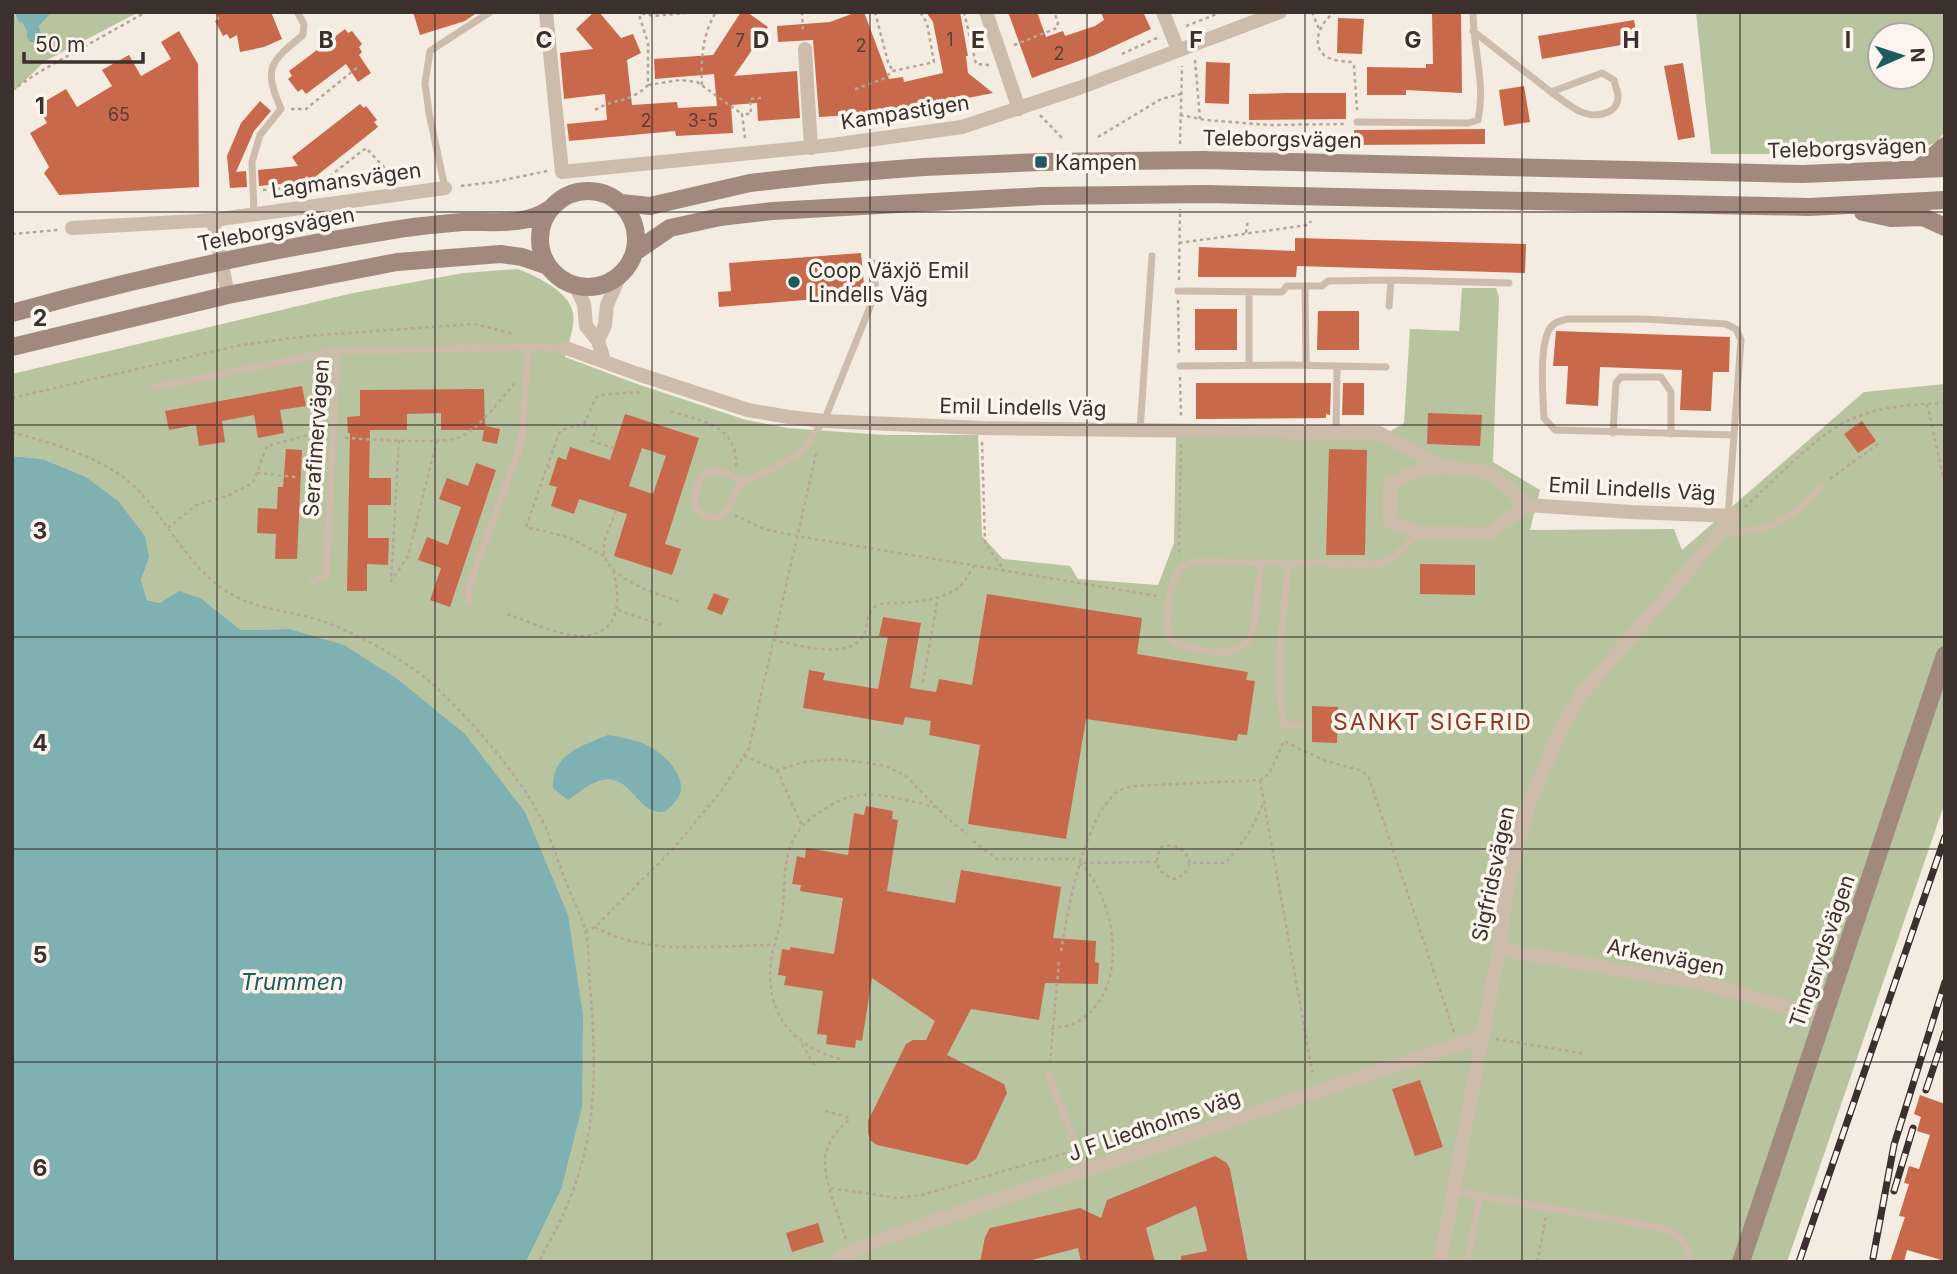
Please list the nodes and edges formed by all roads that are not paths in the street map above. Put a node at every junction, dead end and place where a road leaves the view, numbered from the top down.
1 (490, 12) edge
2 (547, 12) edge
3 (986, 12) edge
4 (1163, 12) edge
5 (1280, 12) edge
6 (1473, 12) edge
7 (298, 13) edge
8 (1473, 32) junction
9 (805, 48) road end
10 (1185, 48) junction
11 (1551, 92) junction
12 (1025, 107) junction
13 (1357, 122) road end
14 (1945, 146) edge
15 (811, 148) junction
16 (1945, 167) edge
17 (1918, 169) junction
18 (445, 188) joint
19 (1945, 200) edge
20 (621, 203) junction
21 (1839, 207) junction
22 (550, 209) junction
23 (254, 214) junction
24 (213, 220) junction
25 (1945, 227) edge
26 (72, 228) road end
27 (635, 252) junction
28 (1152, 256) dead end
29 (221, 262) junction
30 (873, 263) dead end
31 (548, 265) junction
32 (620, 275) junction
33 (1391, 280) junction
34 (1509, 283) dead end
35 (575, 285) junction
36 (1305, 286) junction
37 (1178, 290) road end
38 (1249, 292) junction
39 (228, 295) junction
40 (1389, 306) dead end
41 (12, 313) edge
42 (598, 341) junction
43 (12, 347) edge
44 (528, 347) junction
45 (566, 348) joint
46 (337, 351) junction
47 (604, 360) junction
48 (1250, 365) junction
49 (1306, 365) junction
50 (1180, 366) road end
51 (1337, 366) junction
52 (1386, 367) dead end
53 (155, 387) dead end
54 (824, 421) junction
55 (1140, 430) junction
56 (1336, 433) junction
57 (1614, 433) junction
58 (1671, 434) junction
59 (1734, 435) junction
60 (1443, 467) junction
61 (742, 482) junction
62 (1822, 486) road end
63 (1527, 505) junction
64 (1731, 516) junction
65 (1722, 530) junction
66 (1420, 533) junction
67 (1260, 563) junction
68 (1288, 563) junction
69 (313, 582) dead end
70 (469, 601) dead end
71 (1945, 655) edge
72 (1301, 726) dead end
73 (1499, 949) junction
74 (1823, 1017) junction
75 (1482, 1036) junction
76 (1049, 1075) road end
77 (1085, 1171) junction
78 (1453, 1191) junction
79 (1480, 1196) junction
80 (842, 1258) edge
81 (1440, 1262) edge
82 (1467, 1262) edge
83 (1690, 1262) edge
84 (1741, 1262) edge

1 - 18 lane
2 - 15 street, Kampastigen
3 - 12 street
4 - 10 street
5 - 10 street, Kampastigen
6 - 8 lane
7 - 23 lane, Lagmansvägen
8 - 11 lane
8 - 13 lane
9 - 15 street
10 - 12 street, Kampastigen
11 - 11 lane
12 - 15 street, Kampastigen
14 - 17 main road
16 - 17 main road, Teleborgsvägen
17 - 20 main road, Teleborgsvägen
18 - 23 street, Lagmansvägen
19 - 21 main road
20 - 22 main road
20 - 27 main road
21 - 25 main road
21 - 27 main road
22 - 29 main road, Teleborgsvägen
22 - 31 main road
23 - 24 street, Lagmansvägen
24 - 26 street, Lagmansvägen
24 - 29 street
27 - 32 main road
28 - 55 lane
29 - 39 street
29 - 41 main road, Teleborgsvägen
30 - 54 lane
31 - 35 main road
31 - 39 main road
32 - 35 main road
32 - 42 street
33 - 34 lane
33 - 36 lane
33 - 40 lane
35 - 42 street
36 - 38 lane
36 - 49 lane
37 - 38 lane
38 - 48 lane
39 - 43 main road
42 - 47 street
44 - 45 lane, Serafimervägen
44 - 46 lane, Serafimervägen
44 - 70 lane
45 - 47 street, Emil Lindells Väg
46 - 53 lane
46 - 69 lane, Serafimervägen
47 - 54 street, Emil Lindells Väg
48 - 49 lane
48 - 50 lane
49 - 51 lane
51 - 52 lane
51 - 56 lane
54 - 55 street, Emil Lindells Väg
54 - 61 lane
55 - 56 street, Emil Lindells Väg
56 - 60 street, Emil Lindells Väg
57 - 58 lane
57 - 58 lane
57 - 59 lane
58 - 59 lane
59 - 64 lane
60 - 63 street, Emil Lindells Väg
60 - 66 street, Emil Lindells Väg
61 - 61 lane
62 - 65 lane
63 - 64 street, Emil Lindells Väg
63 - 66 street, Emil Lindells Väg
64 - 65 street, Sigfridsvägen
65 - 73 street, Sigfridsvägen
66 - 68 lane
67 - 67 lane
67 - 68 lane
68 - 72 lane
71 - 74 main road, Tingsrydsvägen
73 - 74 street, Arkenvägen
73 - 75 street, Sigfridsvägen
74 - 84 main road, Tingsrydsvägen
75 - 77 street, J F Liedholms väg
75 - 78 street, Sigfridsvägen
76 - 77 lane
77 - 80 street, J F Liedholms väg
78 - 79 lane
78 - 81 street, Sigfridsvägen
79 - 82 lane
79 - 83 lane

